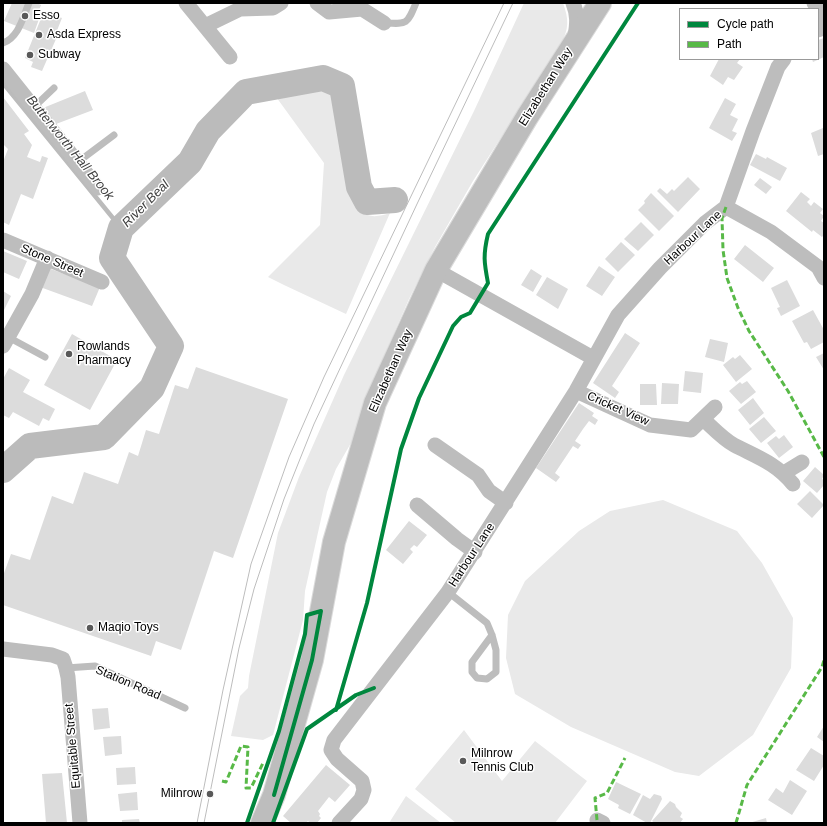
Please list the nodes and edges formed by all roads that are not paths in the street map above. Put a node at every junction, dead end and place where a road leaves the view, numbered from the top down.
1 (29, 3) edge
2 (186, 3) edge
3 (281, 3) edge
4 (317, 3) edge
5 (416, 3) edge
6 (573, 3) edge
7 (600, 3) edge
8 (384, 23) joint
9 (205, 26) junction
10 (3, 43) edge
11 (574, 44) junction
12 (230, 57) dead end
13 (783, 60) edge
14 (3, 69) edge
15 (54, 88) dead end
16 (34, 107) junction
17 (114, 135) dead end
18 (78, 162) junction
19 (98, 188) dead end
20 (726, 207) junction
21 (3, 240) edge
22 (47, 258) junction
23 (822, 269) edge
24 (436, 270) junction
25 (102, 282) dead end
26 (5, 341) edge
27 (45, 357) dead end
28 (593, 358) junction
29 (576, 391) junction
30 (715, 407) dead end
31 (703, 419) junction
32 (435, 445) dead end
33 (802, 462) dead end
34 (506, 503) junction
35 (416, 505) dead end
36 (475, 552) junction
37 (448, 592) junction
38 (492, 635) junction
39 (3, 649) edge
40 (66, 668) junction
41 (185, 708) dead end
42 (80, 823) edge
43 (262, 823) edge
44 (339, 823) edge

1 - 10 lane
2 - 9 street
3 - 9 street
4 - 8 street
5 - 8 lane
6 - 11 street
7 - 11 main road, Elizabethan Way
9 - 12 street
11 - 24 main road, Elizabethan Way
13 - 20 street, Harbour Lane
14 - 16 street
15 - 16 lane
16 - 18 street
17 - 18 lane
18 - 19 street
20 - 23 street
20 - 28 street, Harbour Lane
21 - 22 street, Stone Street
22 - 25 street, Stone Street
22 - 26 street
24 - 28 street
24 - 43 main road, Elizabethan Way
26 - 27 lane
28 - 29 street, Harbour Lane
29 - 31 street, Cricket View
29 - 34 street, Harbour Lane
30 - 31 street, Cricket View
31 - 33 street
32 - 34 street
34 - 36 street, Harbour Lane
35 - 36 street
36 - 37 street, Harbour Lane
37 - 38 lane
37 - 44 street, Harbour Lane
38 - 38 lane
39 - 40 street
40 - 41 lane, Station Road
40 - 42 street, Equitable Street

